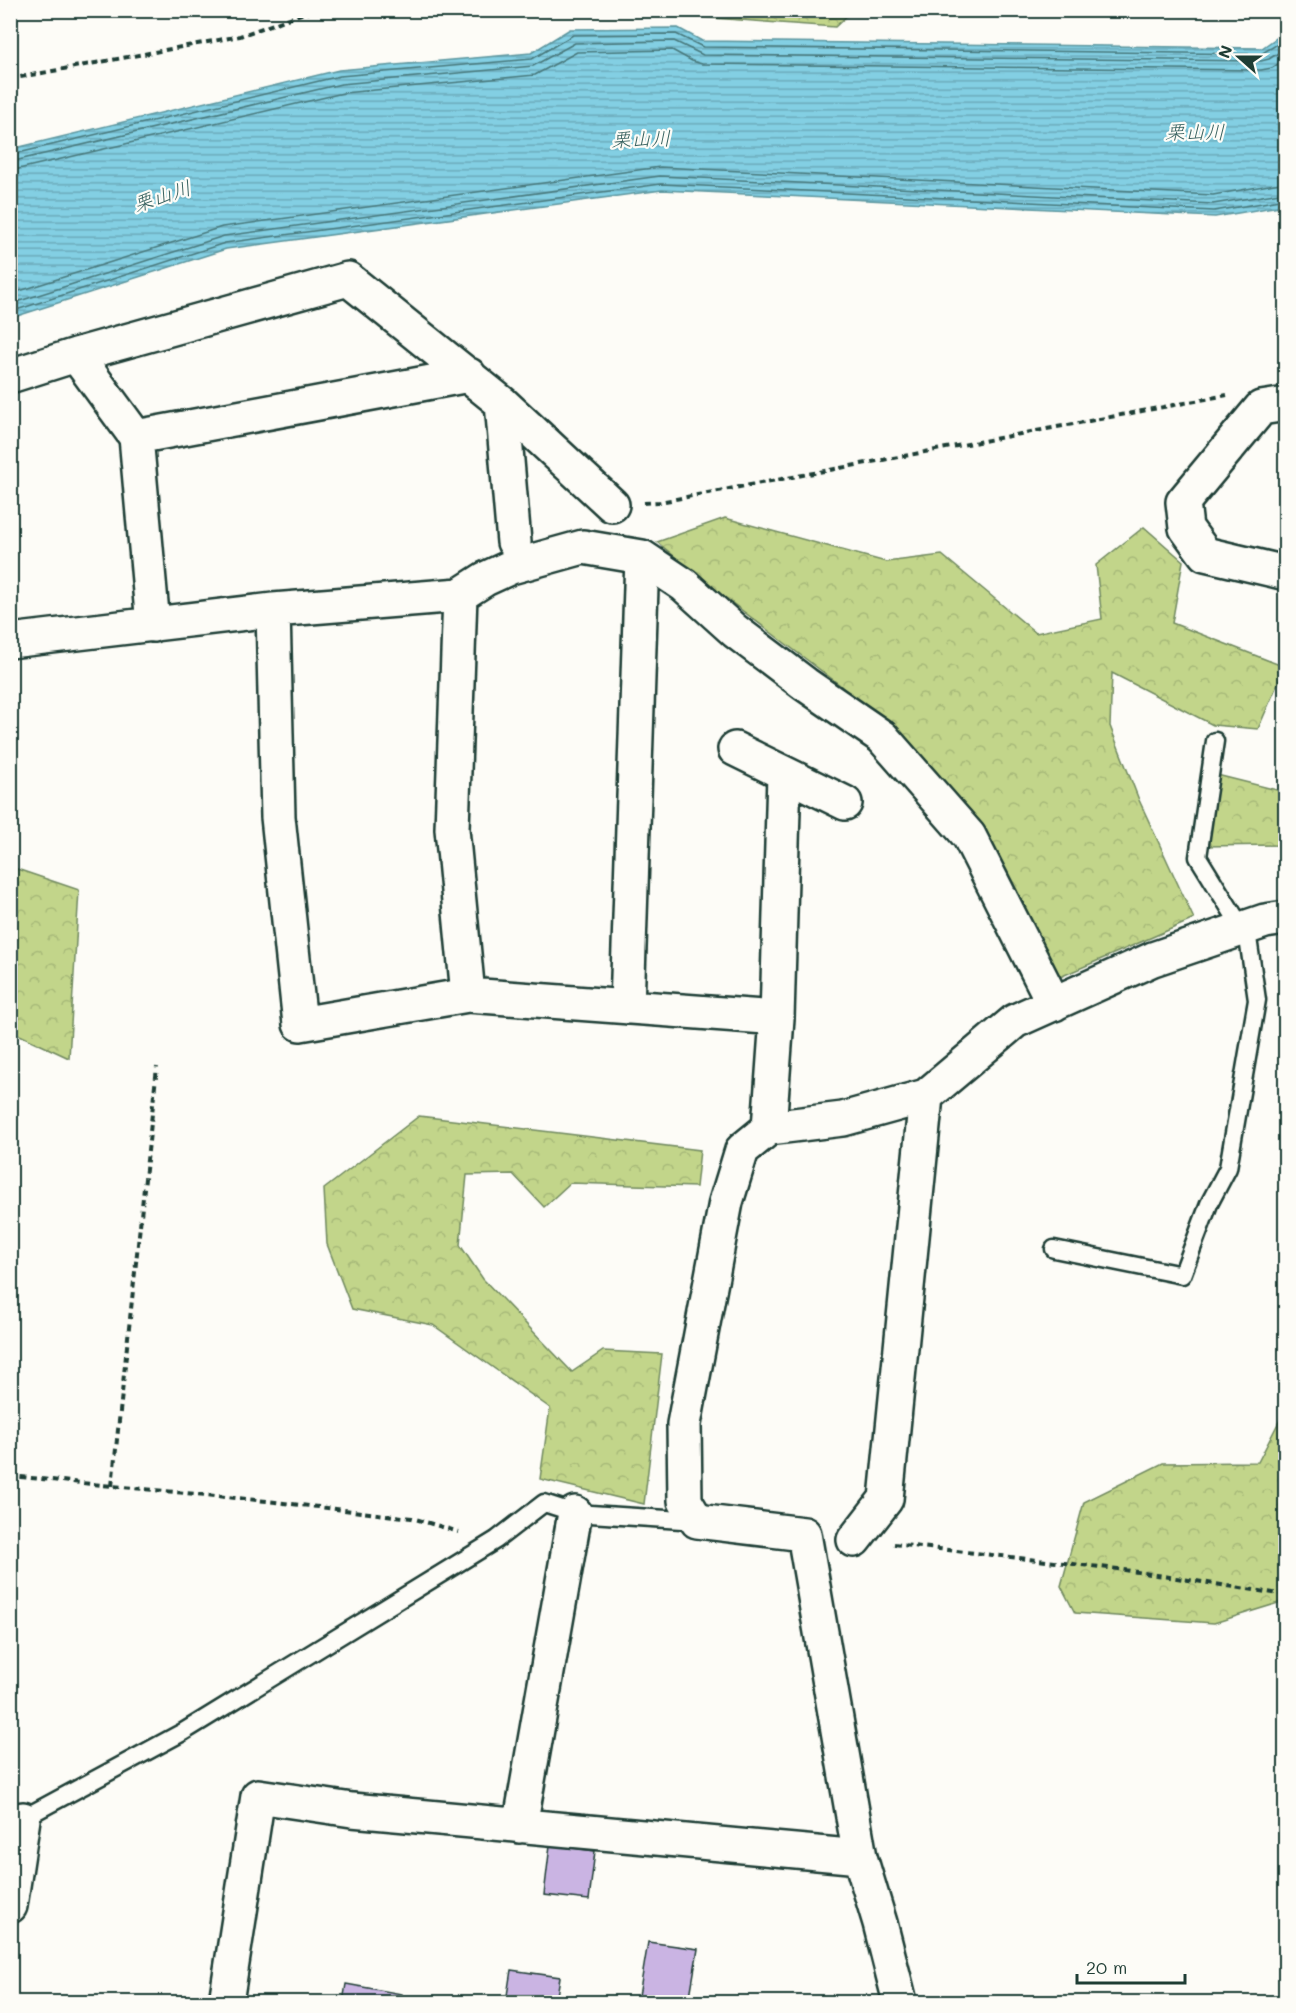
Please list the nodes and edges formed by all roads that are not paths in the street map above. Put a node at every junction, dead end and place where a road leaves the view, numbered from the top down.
1 (76, 355) junction
2 (469, 375) junction
3 (10, 376) edge
4 (502, 403) junction
5 (1286, 404) edge
6 (136, 436) junction
7 (612, 505) road end
8 (514, 542) dead end
9 (642, 557) junction
10 (1286, 573) edge
11 (460, 595) junction
12 (273, 610) junction
13 (153, 625) junction
14 (10, 641) edge
15 (1215, 741) dead end
16 (735, 749) dead end
17 (784, 774) junction
18 (845, 803) dead end
19 (1286, 918) edge
20 (1242, 928) junction
21 (468, 995) junction
22 (1054, 1004) junction
23 (627, 1007) junction
24 (777, 1018) junction
25 (926, 1095) junction
26 (769, 1128) junction
27 (1054, 1249) dead end
28 (575, 1513) junction
29 (697, 1521) junction
30 (854, 1540) road end
31 (17, 1822) edge
32 (520, 1826) junction
33 (860, 1857) junction
34 (10, 1906) edge
35 (226, 2002) edge
36 (900, 2002) edge

1 - 2 street
1 - 3 street
1 - 6 street
2 - 4 street
2 - 6 street
4 - 7 street
4 - 8 street
5 - 10 street
6 - 13 street
9 - 11 street
9 - 22 street
9 - 23 street
11 - 12 street
11 - 21 street
12 - 13 street
12 - 21 street
13 - 14 street
15 - 20 lane
16 - 17 street
17 - 18 street
17 - 24 street
19 - 20 street
20 - 22 street
20 - 27 lane
21 - 23 street
22 - 25 street
23 - 24 street
24 - 26 street
25 - 26 street
25 - 30 street
26 - 29 street
28 - 29 lane
28 - 31 lane
28 - 32 street
29 - 33 street
31 - 34 street
32 - 33 street
32 - 35 street
33 - 36 street

